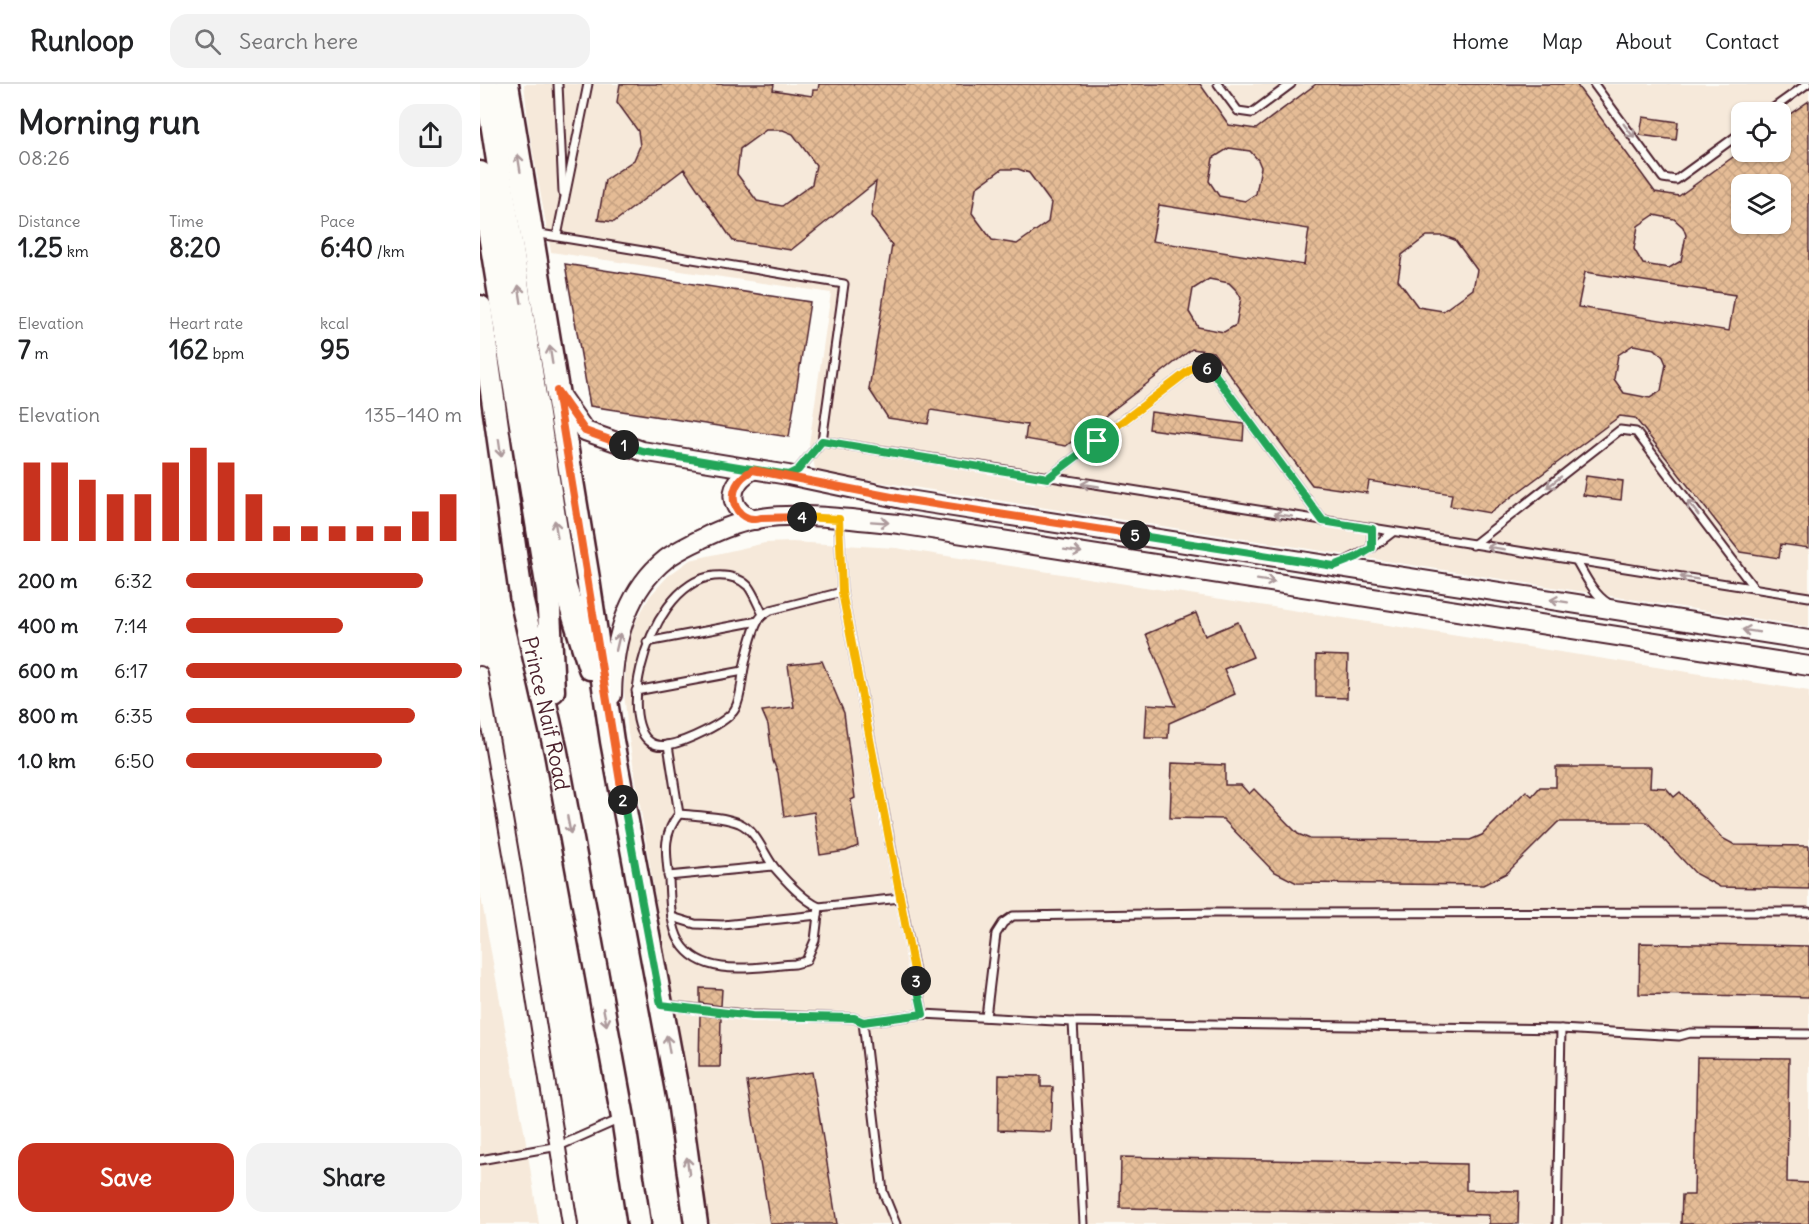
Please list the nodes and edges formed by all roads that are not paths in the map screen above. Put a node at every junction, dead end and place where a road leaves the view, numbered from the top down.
1 (486, 84) edge
2 (507, 84) edge
3 (558, 84) edge
4 (588, 84) edge
5 (1218, 84) edge
6 (1291, 84) edge
7 (1594, 84) edge
8 (1807, 84) edge
9 (1782, 102) edge
10 (1731, 140) edge
11 (480, 173) edge
12 (564, 202) junction
13 (530, 232) junction
14 (557, 236) junction
15 (480, 307) edge
16 (557, 391) junction
17 (822, 441) junction
18 (753, 470) junction
19 (788, 475) junction
20 (1048, 478) junction
21 (839, 519) junction
22 (755, 520) junction
23 (1323, 521) junction
24 (1372, 529) junction
25 (1393, 532) junction
26 (1473, 544) junction
27 (1372, 548) junction
28 (1576, 561) junction
29 (1334, 566) junction
30 (557, 588) junction
31 (1754, 588) junction
32 (842, 592) junction
33 (1809, 597) edge
34 (1624, 611) junction
35 (763, 614) junction
36 (758, 621) junction
37 (1809, 640) edge
38 (647, 642) junction
39 (1809, 666) edge
40 (744, 671) junction
41 (480, 675) edge
42 (636, 691) junction
43 (612, 741) junction
44 (668, 745) junction
45 (556, 752) junction
46 (679, 814) junction
47 (774, 866) junction
48 (668, 876) junction
49 (900, 898) junction
50 (819, 911) junction
51 (1809, 912) edge
52 (672, 916) junction
53 (661, 1005) junction
54 (923, 1014) junction
55 (986, 1017) junction
56 (863, 1022) junction
57 (1073, 1022) junction
58 (1561, 1029) junction
59 (1809, 1034) edge
60 (623, 1118) junction
61 (559, 1146) junction
62 (480, 1160) edge
63 (570, 1224) edge
64 (639, 1224) edge
65 (696, 1224) edge
66 (896, 1224) edge
67 (1084, 1224) edge
68 (1557, 1224) edge

30 -> 1 main road
13 -> 2 main road
3 - 12 lane
4 - 12 lane
5 - 6 lane
7 -> 10 lane
8 - 9 lane
11 - 30 main road
12 - 14 lane
13 - 14 lane
16 -> 13 main road
14 - 17 lane
15 -> 45 main road, Prince Naif Road
16 - 18 street
16 - 43 main road
17 - 19 lane
17 - 20 lane
18 - 19 street
18 - 22 street
19 - 29 street
23 -> 20 lane
20 - 23 lane
21 - 22 street
21 - 32 lane
21 -> 39 street
43 -> 22 street
23 - 24 lane
24 - 25 lane
24 - 27 lane
25 - 26 lane
25 - 27 lane
28 -> 26 lane
31 -> 26 lane
27 - 29 lane
31 -> 28 lane
28 - 34 lane
34 -> 29 street
30 - 43 main road
30 - 45 main road
31 - 33 lane
32 - 35 lane
32 - 49 lane
37 -> 34 street
35 - 36 lane
35 - 38 lane
36 - 38 lane
36 - 40 lane
38 - 42 lane
40 - 42 lane
40 - 44 lane
41 - 61 street
42 - 44 lane
43 - 53 main road
44 - 46 lane
45 -> 60 main road, Prince Naif Road
46 - 47 lane
46 - 48 lane
47 - 48 lane
47 - 50 lane
48 - 52 lane
49 - 50 lane
49 - 54 lane
50 - 52 lane
50 - 52 lane
51 - 55 lane
53 - 56 lane
65 -> 53 main road
54 - 55 lane
54 - 56 lane
55 - 57 lane
56 - 66 lane
57 - 58 lane
57 - 67 lane
58 - 59 lane
58 - 68 lane
60 - 61 lane
60 - 64 main road, Prince Naif Road
61 - 62 lane
61 - 63 street

